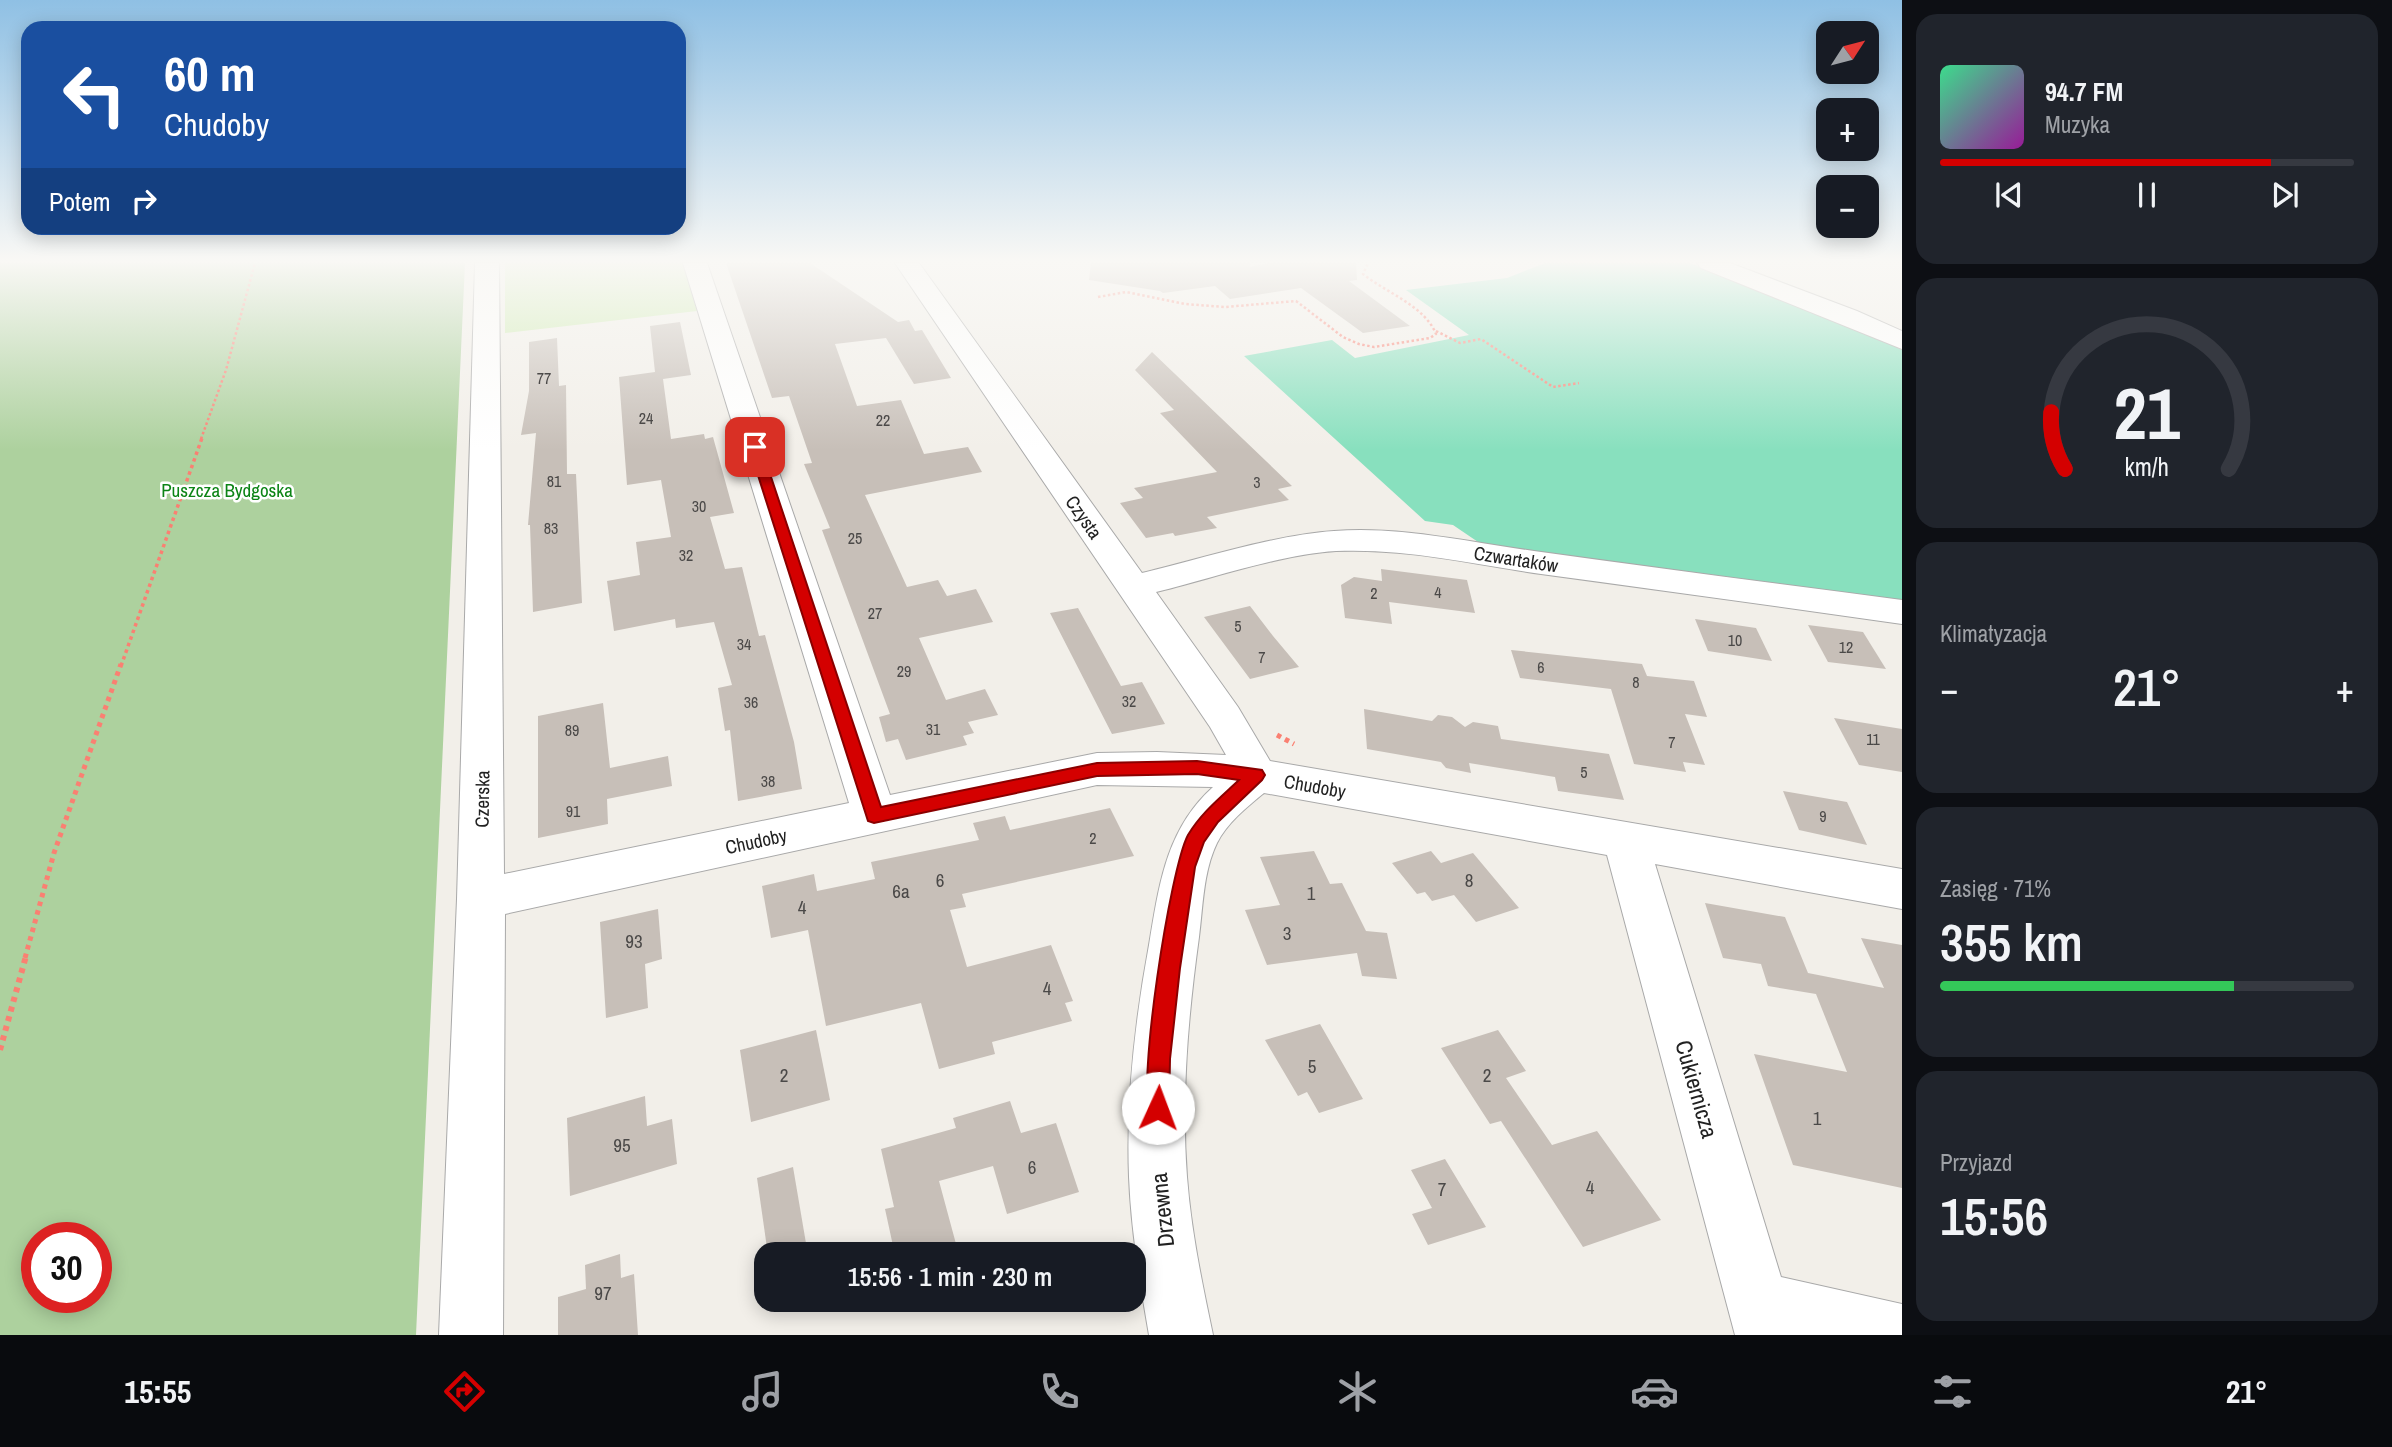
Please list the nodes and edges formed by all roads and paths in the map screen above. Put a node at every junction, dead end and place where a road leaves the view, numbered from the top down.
1 (238, 325) edge
2 (486, 325) edge
3 (715, 325) edge
4 (950, 325) edge
5 (1328, 325) edge
6 (1432, 325) edge
7 (1868, 325) edge
8 (1436, 331) junction
9 (1902, 341) edge
10 (1579, 383) dead end
11 (1132, 587) junction
12 (1902, 612) edge
13 (1256, 775) junction
14 (874, 816) junction
15 (1626, 843) junction
16 (1902, 889) edge
17 (481, 899) junction
18 (0, 1050) edge
19 (1763, 1319) edge
20 (471, 1335) edge
21 (1181, 1335) edge
22 (1899, 1335) edge

1 - 18 path
2 - 17 street, Czerska
3 - 14 street
4 - 11 street, Czysta
5 - 8 path
6 - 8 path
7 - 9 street
8 - 10 path
11 - 12 street, Czwartaków
11 - 13 street, Czysta
13 - 14 street, Chudoby
13 - 15 street, Chudoby
13 - 21 street, Drzewna
14 - 17 street, Chudoby
15 - 16 street, Chudoby
15 - 19 street, Cukiernicza
17 - 20 street, Czerska
19 - 22 street

